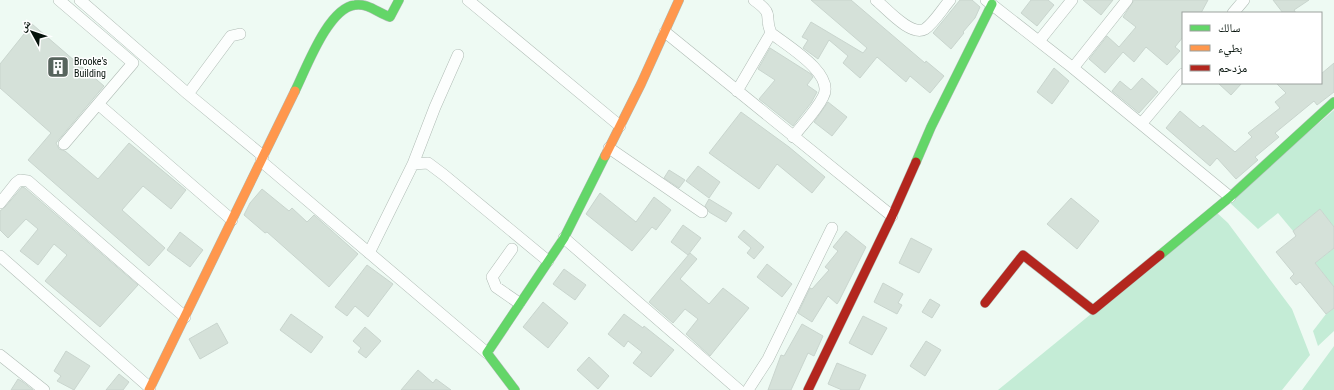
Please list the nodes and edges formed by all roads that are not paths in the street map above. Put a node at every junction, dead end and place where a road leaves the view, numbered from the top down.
1 (59, 0) edge
2 (80, 0) edge
3 (399, 0) edge
4 (468, 0) edge
5 (679, 0) edge
6 (754, 0) edge
7 (876, 0) edge
8 (950, 0) edge
9 (1072, 0) edge
10 (1127, 0) edge
11 (1244, 0) edge
12 (989, 2) edge
13 (1234, 12) edge
14 (665, 32) junction
15 (771, 33) junction
16 (240, 34) dead end
17 (1039, 41) junction
18 (458, 55) dead end
19 (1074, 68) junction
20 (1182, 75) edge
21 (737, 91) junction
22 (188, 94) junction
23 (1334, 102) edge
24 (98, 104) junction
25 (1142, 123) junction
26 (620, 126) junction
27 (793, 137) junction
28 (64, 144) dead end
29 (609, 148) junction
30 (262, 158) junction
31 (413, 164) junction
32 (1230, 197) junction
33 (0, 203) edge
34 (702, 212) dead end
35 (892, 216) junction
36 (232, 220) junction
37 (832, 228) dead end
38 (564, 238) junction
39 (512, 249) dead end
40 (369, 253) junction
41 (0, 256) edge
42 (548, 261) junction
43 (519, 303) junction
44 (985, 303) dead end
45 (185, 317) junction
46 (486, 353) junction
47 (0, 355) edge
48 (150, 389) edge
49 (44, 390) edge
50 (515, 390) edge
51 (739, 390) edge
52 (748, 390) edge
53 (808, 390) edge

1 - 24 street
2 - 22 street
3 - 30 street
4 - 26 street
5 - 14 street
6 - 15 street
7 - 8 street
9 - 17 street
10 - 19 street
11 - 13 street
12 - 17 street
12 - 35 street
14 - 21 street
14 - 26 street
15 - 21 street
15 - 27 street
16 - 22 street
17 - 19 street
18 - 31 street
19 - 25 street
20 - 25 street
21 - 27 street
22 - 30 street
23 - 32 street
24 - 28 street
24 - 36 street
25 - 32 street
26 - 29 street
27 - 35 street
29 - 34 street
29 - 38 street
30 - 36 street
30 - 40 street
31 - 40 street
31 - 42 street
32 - 44 street
33 - 45 street
35 - 53 street
36 - 45 street
37 - 52 street
38 - 42 street
38 - 51 street
39 - 43 street
40 - 46 street
41 - 48 street
42 - 43 street
43 - 46 street
45 - 48 street
46 - 50 street
47 - 49 street

